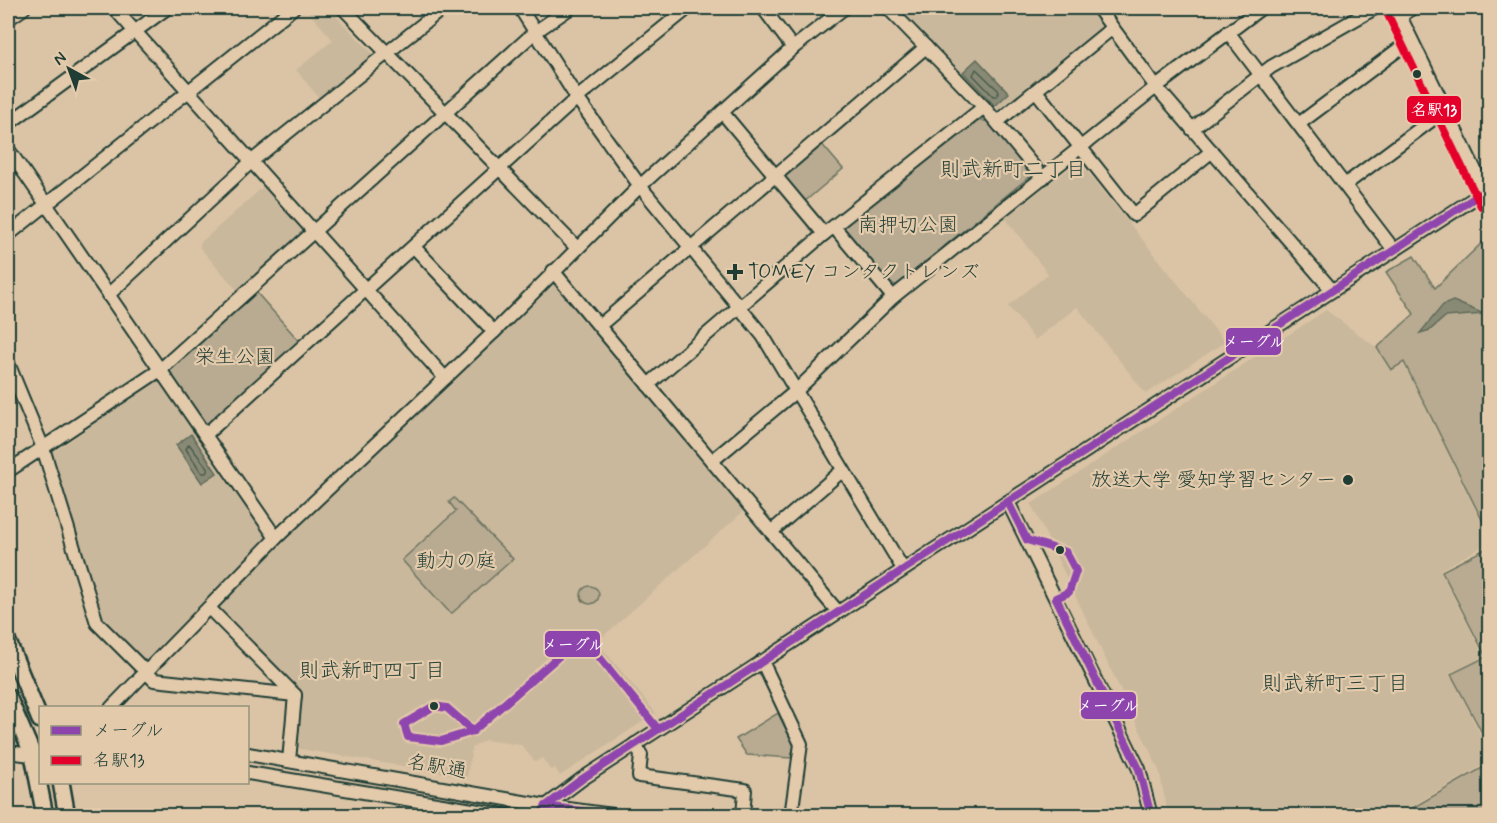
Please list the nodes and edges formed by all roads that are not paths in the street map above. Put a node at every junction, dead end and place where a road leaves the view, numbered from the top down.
1 (24, 8) edge
2 (114, 8) edge
3 (167, 8) edge
4 (293, 8) edge
5 (343, 8) edge
6 (443, 8) edge
7 (520, 8) edge
8 (570, 8) edge
9 (688, 8) edge
10 (763, 8) edge
11 (844, 8) edge
12 (888, 8) edge
13 (1098, 8) edge
14 (1261, 8) edge
15 (1375, 8) edge
16 (1412, 8) edge
17 (1398, 12) edge
18 (8, 19) edge
19 (1111, 29) junction
20 (135, 31) junction
21 (535, 32) junction
22 (1228, 32) junction
23 (1411, 40) junction
24 (926, 47) junction
25 (793, 48) junction
26 (386, 52) junction
27 (1263, 74) junction
28 (1156, 87) junction
29 (189, 91) junction
30 (1036, 91) junction
31 (577, 98) junction
32 (984, 107) junction
33 (1445, 110) junction
34 (722, 112) junction
35 (446, 113) junction
36 (997, 122) junction
37 (1300, 123) junction
38 (8, 124) edge
39 (1192, 129) junction
40 (1081, 148) junction
41 (8, 149) edge
42 (1212, 151) junction
43 (252, 161) junction
44 (500, 169) junction
45 (776, 175) junction
46 (1042, 178) junction
47 (1346, 184) junction
48 (639, 186) junction
49 (1488, 193) edge
50 (46, 205) junction
51 (830, 231) junction
52 (314, 232) junction
53 (8, 235) edge
54 (414, 247) junction
55 (576, 247) junction
56 (691, 248) junction
57 (1394, 250) junction
58 (553, 271) junction
59 (366, 290) junction
60 (1332, 290) junction
61 (108, 295) junction
62 (893, 297) junction
63 (738, 306) junction
64 (599, 326) junction
65 (494, 332) junction
66 (8, 363) edge
67 (160, 370) junction
68 (445, 378) junction
69 (648, 385) junction
70 (796, 392) junction
71 (205, 435) junction
72 (43, 448) junction
73 (712, 461) junction
74 (843, 470) junction
75 (8, 471) edge
76 (1008, 502) junction
77 (771, 532) junction
78 (276, 538) junction
79 (903, 570) junction
80 (209, 608) junction
81 (838, 612) junction
82 (8, 642) edge
83 (762, 661) junction
84 (146, 672) junction
85 (295, 695) junction
86 (8, 697) edge
87 (113, 706) edge
88 (39, 718) edge
89 (635, 744) junction
90 (8, 752) edge
91 (38, 753) edge
92 (249, 754) edge
93 (289, 761) junction
94 (249, 773) edge
95 (41, 784) edge
96 (61, 784) edge
97 (542, 811) edge
98 (45, 816) edge
99 (67, 816) edge
100 (509, 816) edge
101 (620, 816) edge
102 (743, 816) edge
103 (790, 816) edge
104 (1151, 816) edge

1 - 18 street
2 - 20 street
3 - 20 street
4 - 29 street
5 - 26 street
6 - 26 street
7 - 21 street
8 - 21 street
9 - 31 street
10 - 25 street
11 - 25 street
12 - 24 street
13 - 19 street
14 - 22 street
15 - 27 street
16 - 17 street
17 - 23 street
19 - 28 street
19 - 30 street
20 - 29 street
20 - 38 street
21 - 31 street
21 - 35 street
22 - 27 street
22 - 28 street
23 - 33 street
23 - 37 street
24 - 32 street
24 - 45 street
25 - 34 street
26 - 35 street
26 - 43 street
27 - 37 street
27 - 39 street
28 - 39 street
28 - 40 street
29 - 43 street
29 - 50 street
30 - 36 street
30 - 40 street
31 - 44 street
31 - 48 street
32 - 36 street
32 - 51 street
33 - 47 street
33 - 49 street
34 - 45 street
34 - 48 street
35 - 44 street
35 - 52 street
36 - 46 street
37 - 47 street
39 - 42 street
40 - 42 street
40 - 46 street
41 - 50 street
42 - 60 street
43 - 52 street
43 - 61 street
44 - 54 street
44 - 55 street
45 - 51 street
45 - 56 street
46 - 62 street
47 - 57 street
48 - 55 street
48 - 56 street
49 - 57 street
50 - 53 street
50 - 61 street
51 - 62 street
51 - 63 street
52 - 59 street
52 - 67 street
54 - 59 street
54 - 65 street
55 - 58 street
56 - 63 street
56 - 64 street
57 - 60 street
58 - 64 street
58 - 65 street
59 - 68 street
59 - 71 street
60 - 76 street
61 - 67 street
62 - 70 street
63 - 69 street
63 - 70 street
64 - 69 street
65 - 68 street
66 - 72 street
67 - 71 street
67 - 72 street
68 - 78 street
69 - 73 street
70 - 73 street
70 - 74 street
71 - 78 street
72 - 75 street
72 - 84 street
73 - 77 street
74 - 77 street
74 - 79 street
76 - 79 street
76 - 104 street
77 - 81 street
78 - 80 street
79 - 81 street
80 - 84 street
80 - 85 street
81 - 83 street
82 - 88 main road
83 - 89 street
83 - 103 street
84 - 85 street
84 - 87 street
85 - 93 street
86 - 91 main road
89 - 97 street
89 - 102 street
90 - 91 street
92 - 93 street, 名駅通
93 - 97 street, 名駅通
94 - 100 street, 名駅通
95 - 98 main road
96 - 99 main road
97 - 101 street, 名駅通

